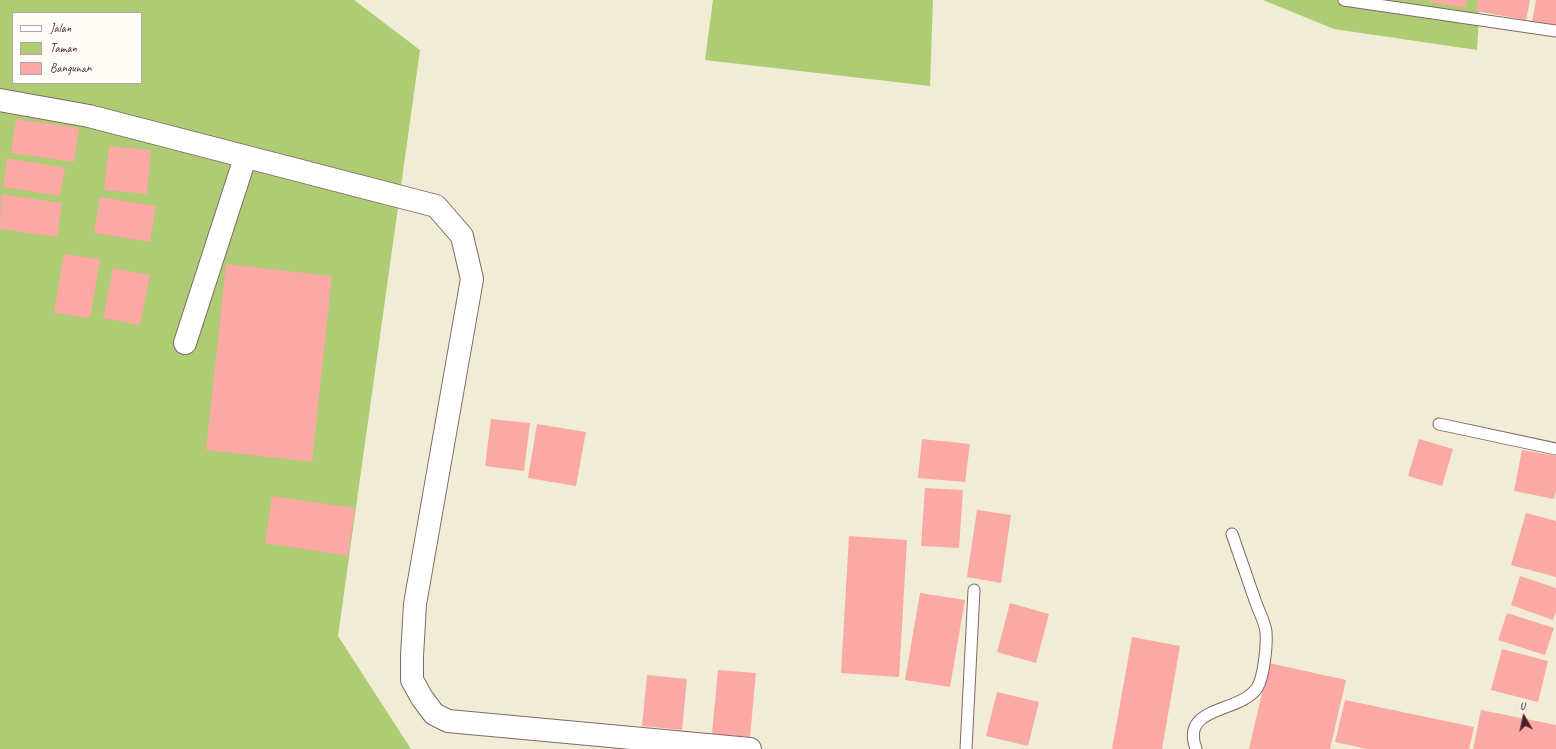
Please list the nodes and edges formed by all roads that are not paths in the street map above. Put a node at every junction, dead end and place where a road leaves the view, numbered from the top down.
1 (1344, 0) edge
2 (1556, 31) edge
3 (0, 100) edge
4 (245, 158) junction
5 (185, 342) dead end
6 (1439, 424) dead end
7 (1556, 449) edge
8 (1232, 534) dead end
9 (974, 590) dead end
10 (750, 749) edge
11 (966, 749) edge
12 (1196, 749) edge

1 - 2 lane
3 - 4 street
4 - 5 street
4 - 10 street
6 - 7 lane
8 - 12 lane
9 - 11 lane

